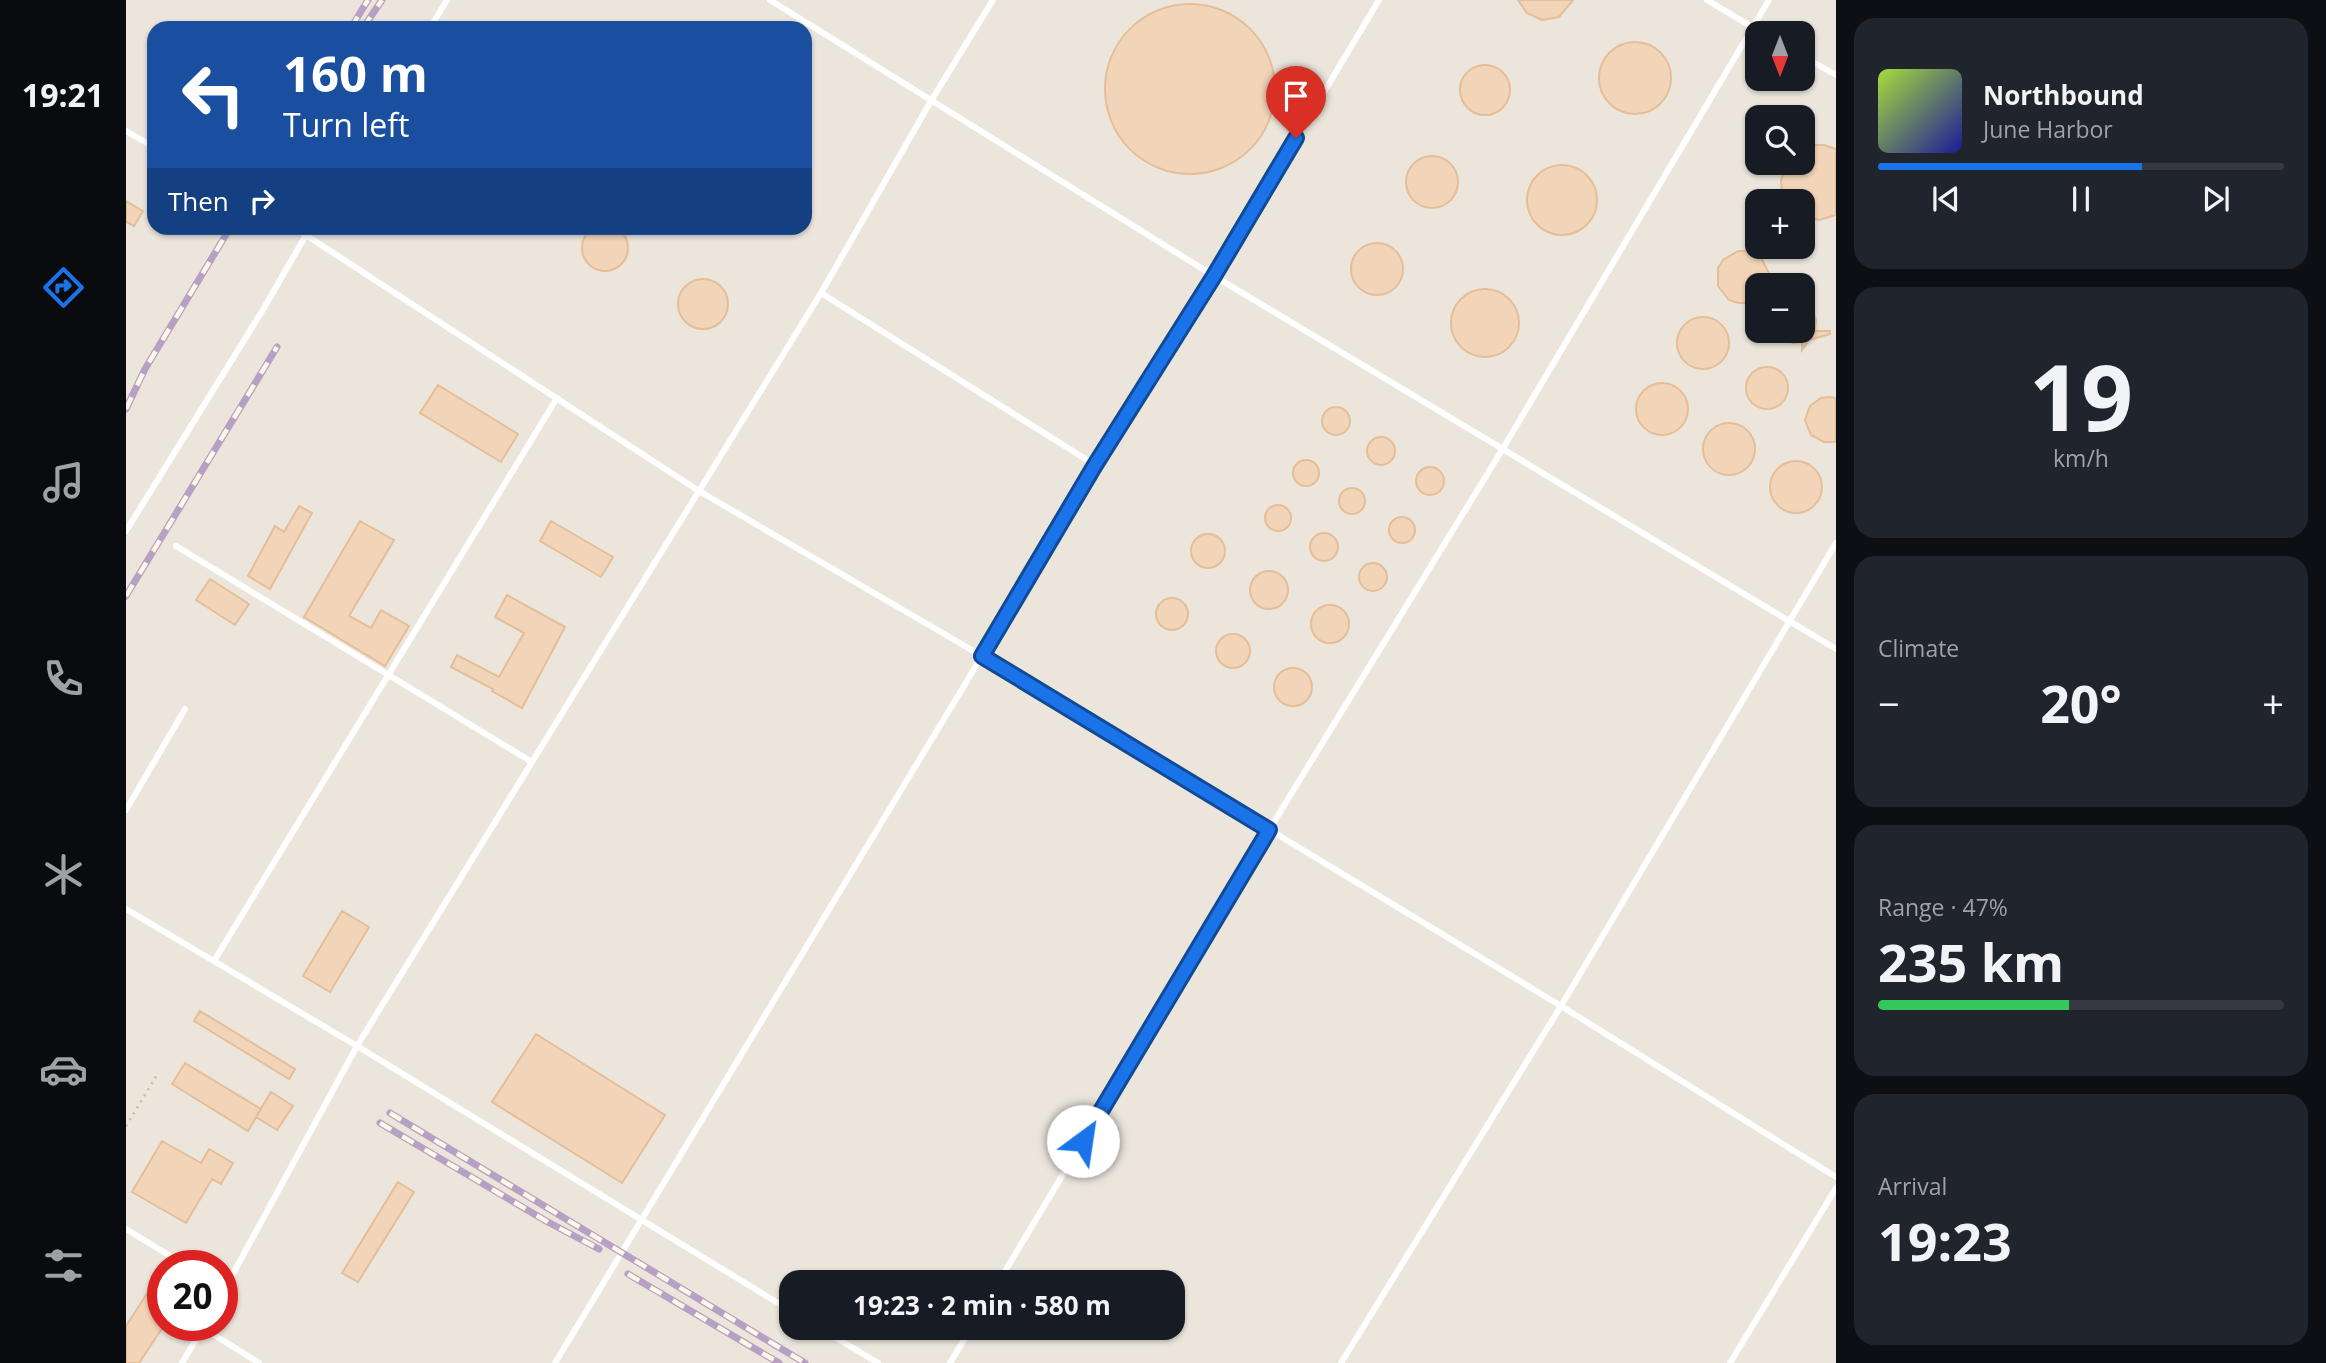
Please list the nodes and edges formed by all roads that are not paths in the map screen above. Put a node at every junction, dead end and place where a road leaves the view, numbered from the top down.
1 (447, 0) edge
2 (770, 0) edge
3 (993, 0) edge
4 (1379, 0) edge
5 (1707, 0) edge
6 (1769, 0) edge
7 (434, 21) edge
8 (803, 21) edge
9 (1757, 21) edge
10 (1745, 23) edge
11 (812, 26) edge
12 (1745, 41) edge
13 (1815, 63) edge
14 (1836, 75) edge
15 (931, 101) junction
16 (126, 131) edge
17 (147, 143) edge
18 (306, 235) edge
19 (314, 235) edge
20 (1214, 276) junction
21 (821, 293) junction
22 (557, 398) junction
23 (1502, 450) junction
24 (1095, 465) junction
25 (699, 491) junction
26 (126, 531) edge
27 (1836, 543) edge
28 (176, 546) dead end
29 (1790, 621) junction
30 (1836, 649) edge
31 (982, 656) junction
32 (389, 675) junction
33 (185, 709) dead end
34 (532, 762) junction
35 (126, 810) edge
36 (1269, 830) junction
37 (126, 909) edge
38 (214, 961) junction
39 (1561, 1006) junction
40 (357, 1046) junction
41 (1836, 1177) edge
42 (1836, 1188) edge
43 (640, 1220) junction
44 (126, 1229) edge
45 (160, 1250) edge
46 (238, 1264) edge
47 (1006, 1270) edge
48 (779, 1304) edge
49 (840, 1340) edge
50 (964, 1340) edge
51 (195, 1341) edge
52 (226, 1341) edge
53 (182, 1363) edge
54 (259, 1363) edge
55 (555, 1363) edge
56 (878, 1363) edge
57 (950, 1363) edge
58 (1341, 1363) edge
59 (1730, 1363) edge

1 - 7 lane
2 - 8 lane
3 - 15 lane
4 - 20 lane
5 - 10 lane
6 - 9 lane
11 - 15 lane
12 - 23 lane
13 - 14 lane
15 - 20 lane
15 - 21 lane
16 - 17 lane
18 - 26 lane
19 - 22 lane
20 - 23 lane
20 - 24 lane
21 - 24 lane
21 - 25 lane
22 - 25 lane
22 - 32 lane
23 - 29 lane
23 - 36 lane
24 - 31 lane
25 - 31 lane
25 - 34 lane
27 - 29 lane
28 - 32 lane
29 - 30 lane
29 - 39 lane
31 - 36 lane
31 - 43 lane
32 - 34 lane
32 - 38 lane
33 - 35 lane
34 - 40 lane
36 - 39 lane
36 - 47 lane
37 - 38 lane
38 - 40 lane
39 - 41 lane
39 - 58 lane
40 - 43 lane
40 - 46 lane
42 - 59 lane
43 - 48 lane
43 - 55 lane
44 - 45 lane
49 - 56 lane
50 - 57 lane
51 - 53 lane
52 - 54 lane

